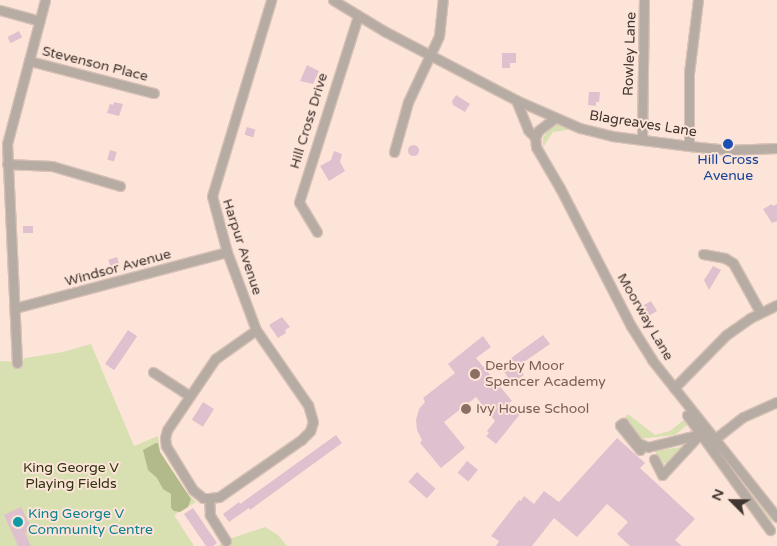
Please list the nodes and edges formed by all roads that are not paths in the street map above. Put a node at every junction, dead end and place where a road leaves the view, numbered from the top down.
1 (45, 0) edge
2 (271, 0) edge
3 (333, 0) edge
4 (443, 0) edge
5 (644, 0) edge
6 (698, 0) edge
7 (0, 10) edge
8 (358, 16) junction
9 (40, 21) junction
10 (431, 55) junction
11 (30, 61) junction
12 (154, 93) dead end
13 (516, 100) junction
14 (555, 118) junction
15 (535, 137) junction
16 (642, 140) junction
17 (689, 146) junction
18 (777, 148) edge
19 (394, 152) dead end
20 (5, 168) edge
21 (120, 186) dead end
22 (317, 232) dead end
23 (227, 252) junction
24 (703, 254) dead end
25 (777, 305) edge
26 (15, 308) junction
27 (760, 312) junction
28 (256, 330) junction
29 (17, 363) dead end
30 (153, 372) dead end
31 (674, 388) junction
32 (190, 396) junction
33 (777, 402) edge
34 (687, 415) dead end
35 (700, 434) junction
36 (716, 438) junction
37 (640, 450) dead end
38 (654, 459) dead end
39 (209, 498) junction
40 (777, 517) edge
41 (770, 530) dead end
42 (226, 541) dead end

1 - 9 street
2 - 23 street, Harpur Avenue
3 - 8 street, Blagreaves Lane
4 - 10 street
5 - 16 street, Rowley Lane
6 - 17 street
7 - 9 street
8 - 10 street, Blagreaves Lane
8 - 22 street, Hill Cross Drive
9 - 11 street
10 - 13 street, Blagreaves Lane
10 - 19 street
11 - 12 street, Stevenson Place
11 - 20 street
13 - 14 street, Blagreaves Lane
13 - 15 street, Moorway Lane
14 - 15 street
14 - 16 street, Blagreaves Lane
15 - 31 street, Moorway Lane
16 - 17 street, Blagreaves Lane
17 - 18 street, Blagreaves Lane
20 - 21 street
20 - 26 street
23 - 26 street, Windsor Avenue
23 - 28 street, Harpur Avenue
24 - 27 street
25 - 27 street
26 - 29 street
27 - 31 street
28 - 32 street
28 - 39 street, Harpur Avenue
30 - 32 street
31 - 36 street, Moorway Lane
32 - 39 street
33 - 36 street
34 - 35 street
35 - 37 street
35 - 38 street
35 - 41 street
36 - 40 street, Moorway Lane
39 - 42 street

